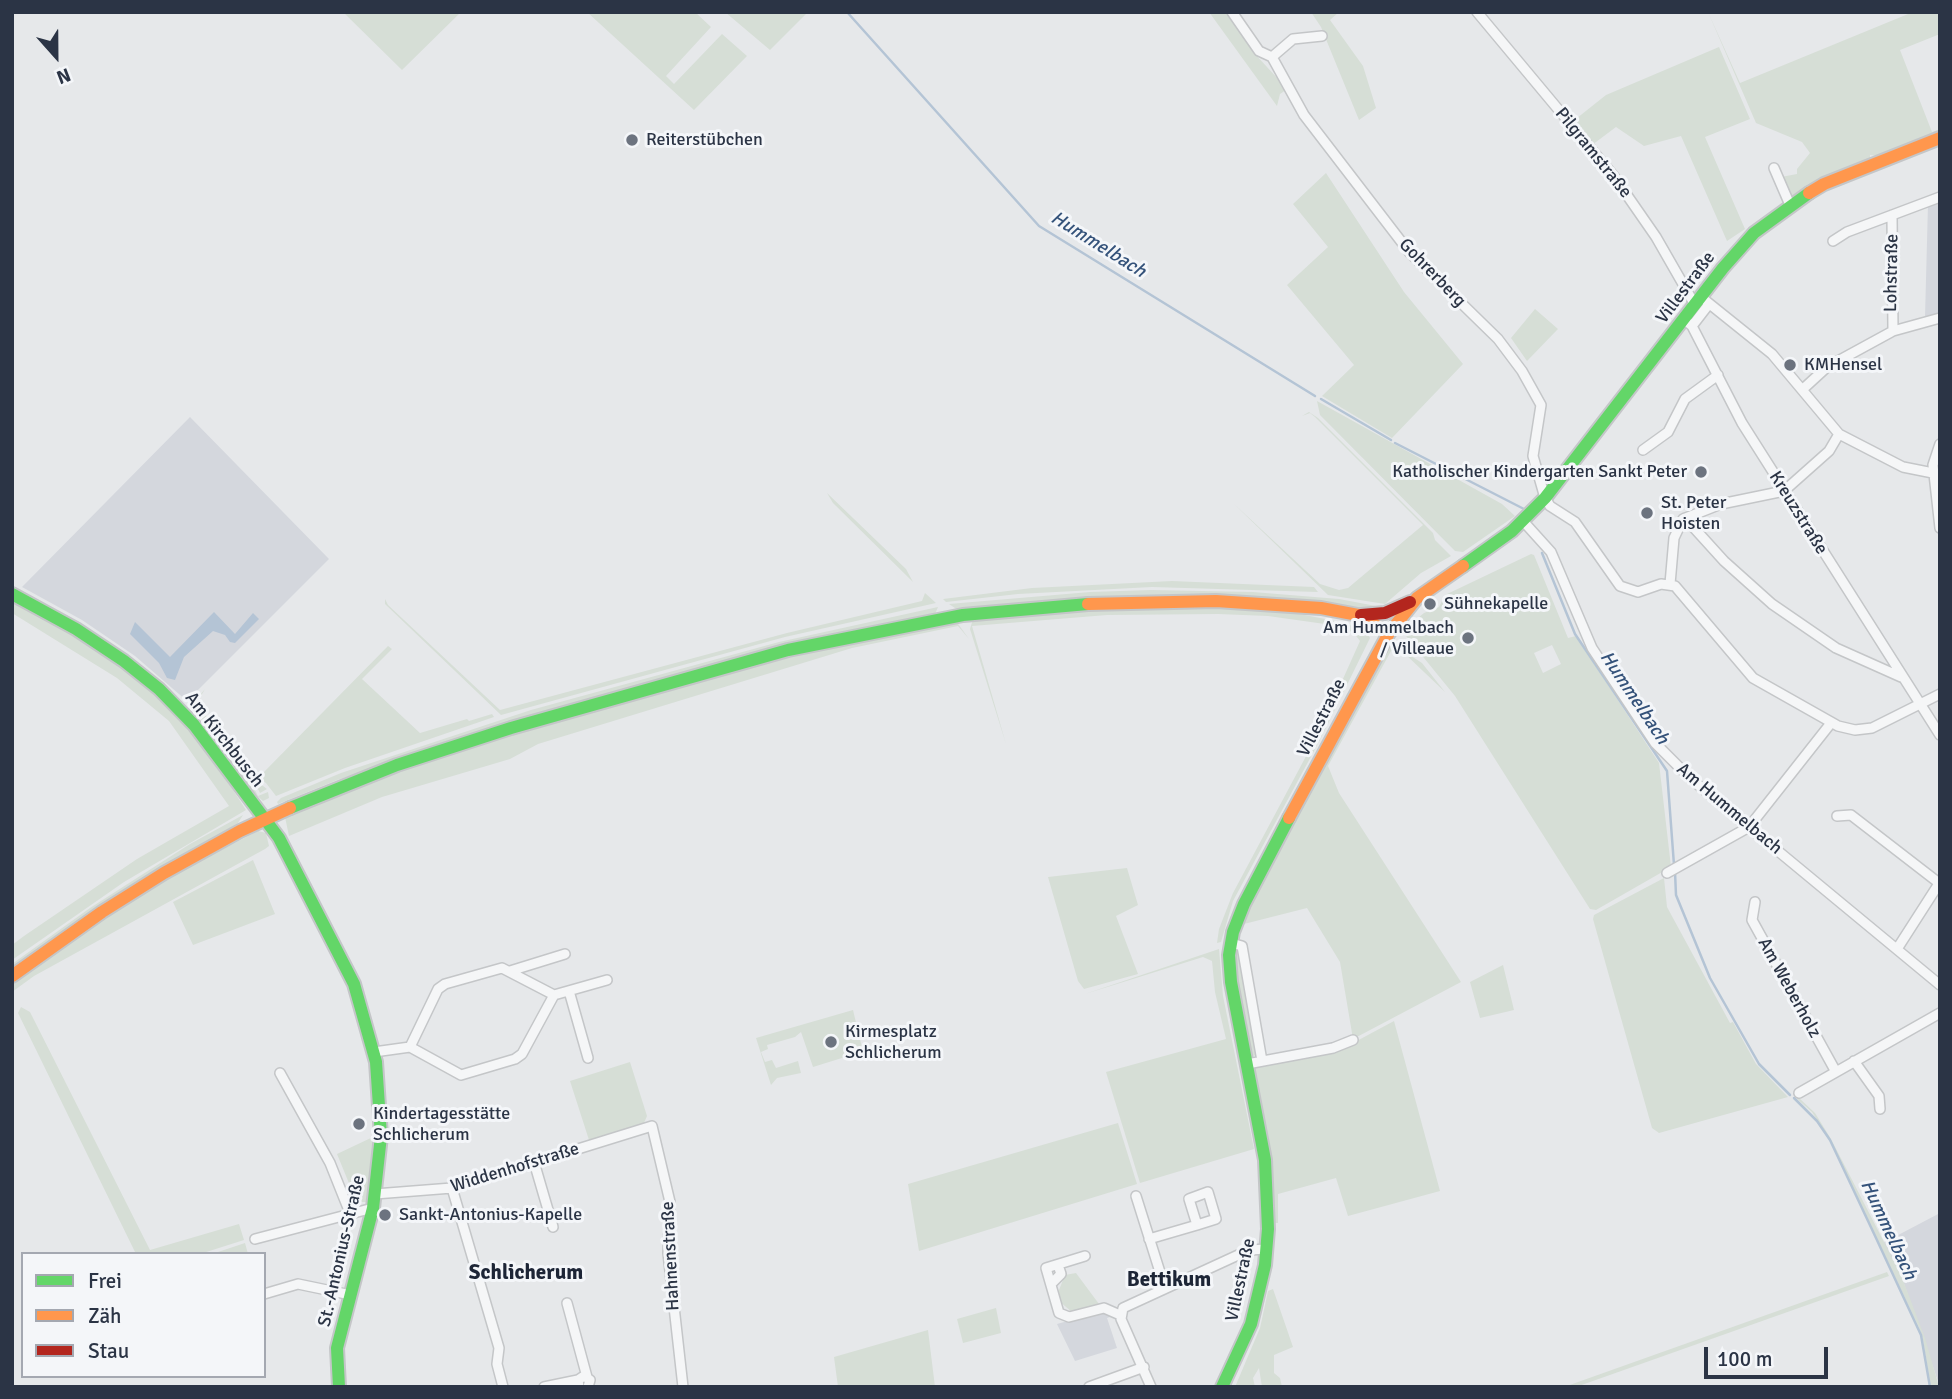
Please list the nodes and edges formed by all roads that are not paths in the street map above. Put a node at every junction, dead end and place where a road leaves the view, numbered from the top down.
1 (1232, 12) edge
2 (1476, 12) edge
3 (1322, 36) dead end
4 (1272, 57) junction
5 (1940, 138) edge
6 (1774, 168) dead end
7 (1940, 197) edge
8 (1790, 205) junction
9 (1892, 215) junction
10 (1833, 241) dead end
11 (1701, 302) junction
12 (1940, 318) edge
13 (1688, 323) junction
14 (1893, 331) junction
15 (1718, 375) junction
16 (1803, 389) junction
17 (1839, 434) junction
18 (1940, 444) edge
19 (1643, 450) dead end
20 (1933, 473) junction
21 (1784, 491) junction
22 (1545, 498) junction
23 (1685, 518) junction
24 (1524, 521) junction
25 (1940, 528) edge
26 (1670, 584) junction
27 (12, 594) edge
28 (1417, 598) junction
29 (1358, 615) junction
30 (1388, 633) junction
31 (1902, 677) junction
32 (1940, 694) edge
33 (1921, 703) junction
34 (1830, 723) junction
35 (1940, 734) edge
36 (1837, 816) dead end
37 (264, 819) junction
38 (1749, 827) junction
39 (1667, 873) dead end
40 (1939, 882) edge
41 (1755, 902) dead end
42 (1231, 943) junction
43 (1897, 949) junction
44 (565, 954) dead end
45 (510, 971) junction
46 (12, 976) edge
47 (607, 980) dead end
48 (1940, 985) edge
49 (569, 991) junction
50 (554, 995) junction
51 (1940, 1013) edge
52 (1353, 1040) dead end
53 (410, 1047) junction
54 (374, 1052) junction
55 (588, 1058) dead end
56 (1262, 1061) junction
57 (1854, 1061) junction
58 (1247, 1064) junction
59 (1836, 1072) junction
60 (280, 1073) dead end
61 (1799, 1093) dead end
62 (1880, 1109) dead end
63 (652, 1126) joint
64 (534, 1162) junction
65 (452, 1188) junction
66 (1136, 1196) dead end
67 (374, 1201) junction
68 (350, 1213) junction
69 (1197, 1225) dead end
70 (553, 1227) dead end
71 (256, 1239) dead end
72 (1150, 1239) junction
73 (1267, 1249) junction
74 (1085, 1256) dead end
75 (1165, 1288) junction
76 (266, 1293) edge
77 (351, 1295) junction
78 (567, 1303) dead end
79 (1120, 1315) junction
80 (1144, 1367) junction
81 (583, 1383) edge
82 (339, 1387) edge
83 (503, 1387) edge
84 (544, 1387) edge
85 (683, 1387) edge
86 (1088, 1387) edge
87 (1151, 1387) edge
88 (1222, 1387) edge

1 - 4 street, Gohrerberg
2 - 11 street, Pilgramstraße
3 - 4 street
4 - 22 street, Gohrerberg
5 - 8 main road, Villestraße
6 - 8 street
7 - 9 street, Lohstraße
8 - 11 main road, Villestraße
9 - 10 street, Lohstraße
9 - 14 street, Lohstraße
11 - 13 main road, Villestraße
11 - 16 street
12 - 14 street
13 - 15 street, Kreuzstraße
13 - 22 main road, Villestraße
14 - 16 street
15 - 19 street
15 - 21 street, Kreuzstraße
16 - 17 street
17 - 20 street
17 - 21 street
18 - 20 street
20 - 25 street
21 - 23 street
21 - 31 street, Kreuzstraße
22 - 24 main road, Villestraße
22 - 26 street
23 - 26 street
23 - 31 street
24 - 28 main road, Villestraße
24 - 38 street, Am Hummelbach
26 - 34 street
27 - 37 main road, Am Kirchbusch
28 - 29 main road
28 - 30 main road, Villestraße
29 - 30 main road
29 - 37 main road
30 - 42 main road, Villestraße
31 - 33 street, Kreuzstraße
32 - 33 street
33 - 34 street
33 - 35 street, Kreuzstraße
34 - 38 street
36 - 40 street
37 - 46 main road
37 - 54 main road, St.-Antonius-Straße
38 - 39 street
38 - 43 street, Am Hummelbach
40 - 43 street
41 - 59 street, Am Weberholz
42 - 56 street
42 - 58 main road, Villestraße
43 - 48 street, Am Hummelbach
44 - 45 street
45 - 50 street
45 - 53 street
47 - 49 street
49 - 50 street
49 - 55 street
50 - 53 street
51 - 57 street
52 - 56 street
53 - 54 street
54 - 67 main road, St.-Antonius-Straße
56 - 58 street
57 - 59 street
57 - 62 street
58 - 73 main road, Villestraße
59 - 61 street
60 - 68 street
63 - 64 street, Widdenhofstraße
63 - 85 street, Hahnenstraße
64 - 65 street, Widdenhofstraße
64 - 70 street
65 - 67 street, Widdenhofstraße
65 - 83 street
66 - 72 street
67 - 68 street, Widdenhofstraße
67 - 77 main road, St.-Antonius-Straße
68 - 71 street, Widdenhofstraße
69 - 72 street
72 - 75 street
73 - 75 street
73 - 88 main road, Villestraße
74 - 79 street
75 - 79 street
76 - 77 street
77 - 82 main road, St.-Antonius-Straße
78 - 81 street
79 - 80 street
80 - 86 street
80 - 87 street
81 - 84 street

